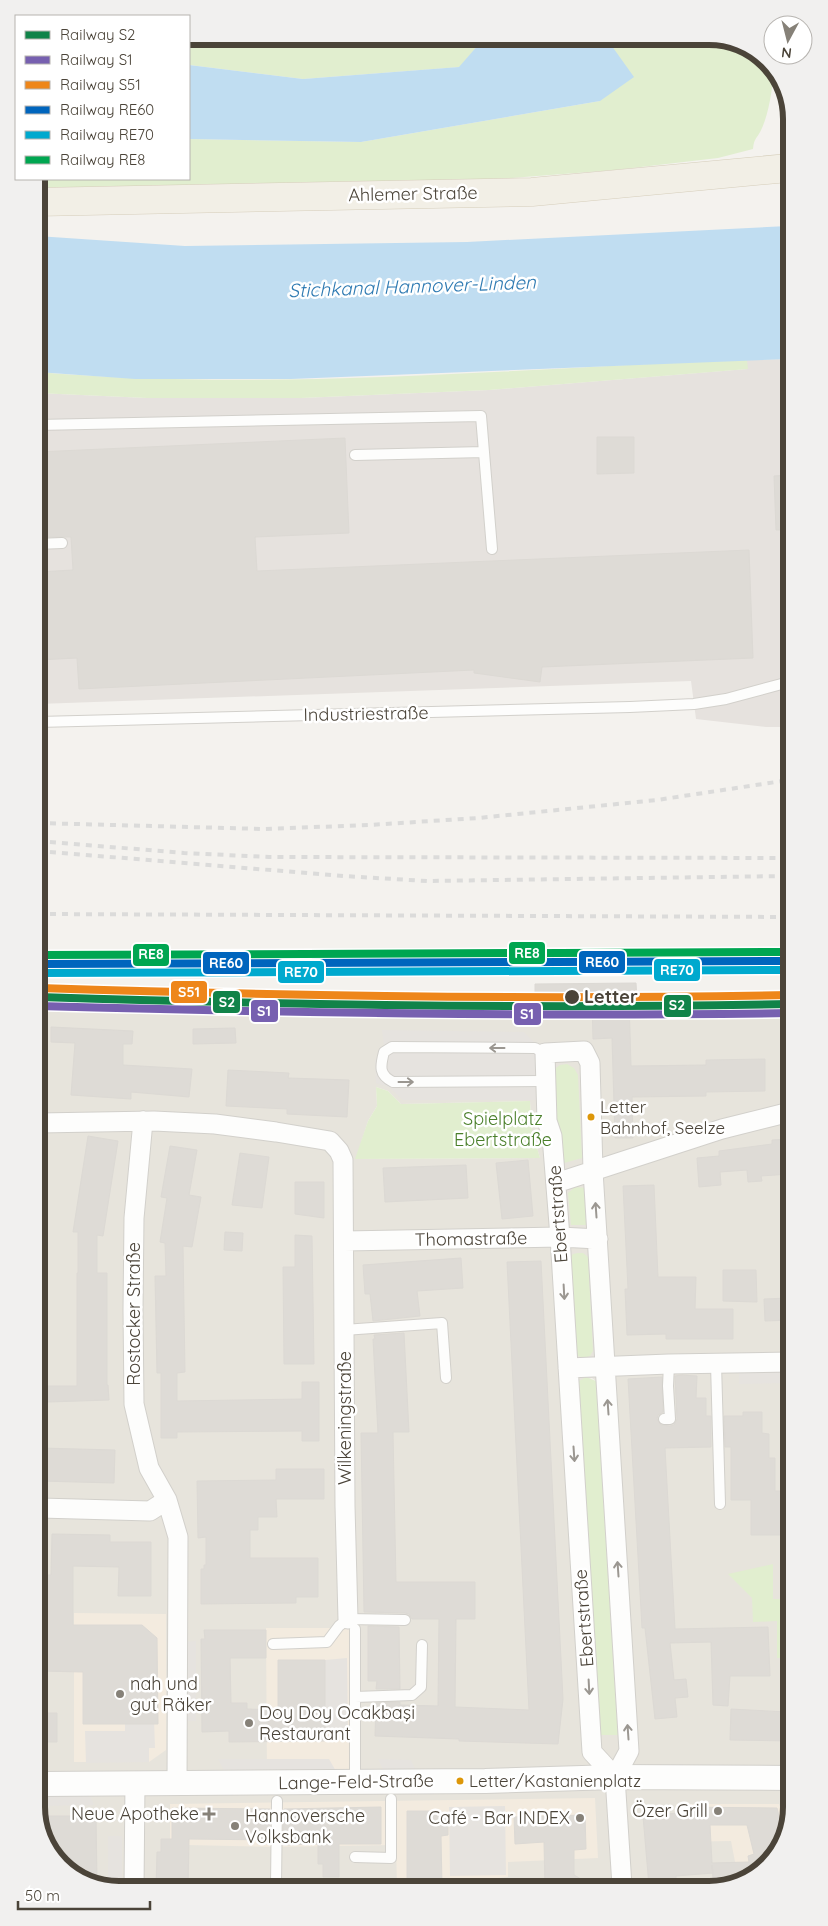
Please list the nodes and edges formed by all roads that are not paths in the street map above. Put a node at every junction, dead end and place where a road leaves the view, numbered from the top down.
1 (783, 168) edge
2 (45, 202) edge
3 (45, 426) edge
4 (484, 452) junction
5 (355, 455) dead end
6 (62, 543) dead end
7 (45, 544) edge
8 (492, 548) dead end
9 (783, 684) edge
10 (45, 722) edge
11 (545, 1052) junction
12 (546, 1082) junction
13 (783, 1114) edge
14 (142, 1121) junction
15 (45, 1123) edge
16 (593, 1172) junction
17 (556, 1183) junction
18 (560, 1237) junction
19 (598, 1239) junction
20 (344, 1241) junction
21 (344, 1330) junction
22 (783, 1362) edge
23 (668, 1364) junction
24 (716, 1364) junction
25 (605, 1365) junction
26 (568, 1368) junction
27 (446, 1378) dead end
28 (664, 1419) dead end
29 (167, 1500) junction
30 (720, 1504) dead end
31 (45, 1508) edge
32 (404, 1620) dead end
33 (351, 1624) junction
34 (273, 1644) dead end
35 (422, 1645) dead end
36 (354, 1697) junction
37 (615, 1777) junction
38 (783, 1778) edge
39 (135, 1783) junction
40 (355, 1783) junction
41 (45, 1784) edge
42 (177, 1784) junction
43 (391, 1799) dead end
44 (277, 1802) dead end
45 (355, 1857) dead end
46 (134, 1881) edge
47 (276, 1881) edge
48 (622, 1881) edge

1 - 2 main road, Ahlemer Straße
3 - 4 lane
4 - 5 lane
4 - 8 lane
6 - 7 lane
9 - 10 lane, Industriestraße
11 - 12 street, Ebertstraße
11 -> 12 lane
11 - 16 street, Ebertstraße
12 - 17 street, Ebertstraße
13 - 16 street
14 - 15 street
14 - 20 street, Wilkeningstraße
14 - 29 street, Rostocker Straße
16 - 17 street
19 -> 16 street, Ebertstraße
17 - 18 street, Ebertstraße
18 - 19 street, Thomastraße
18 - 20 street, Thomastraße
18 -> 26 street, Ebertstraße
19 - 25 street, Ebertstraße
20 - 21 street, Wilkeningstraße
21 - 27 lane
21 - 33 street, Wilkeningstraße
22 - 24 street
23 - 24 street
23 - 25 street
23 - 28 lane
24 - 30 lane
25 - 26 street
37 -> 25 street, Ebertstraße
26 -> 37 street, Ebertstraße
29 - 31 street
29 - 42 street, Rostocker Straße
32 - 33 lane
33 - 34 lane
33 - 36 lane, Wilkeningstraße
35 - 36 lane
36 - 40 lane, Wilkeningstraße
37 - 38 street, Lange-Feld-Straße
37 - 40 street, Lange-Feld-Straße
37 - 48 street
39 - 41 street, Lange-Feld-Straße
39 - 42 street, Lange-Feld-Straße
39 - 46 street
40 - 42 street, Lange-Feld-Straße
43 - 45 lane
44 - 47 lane

